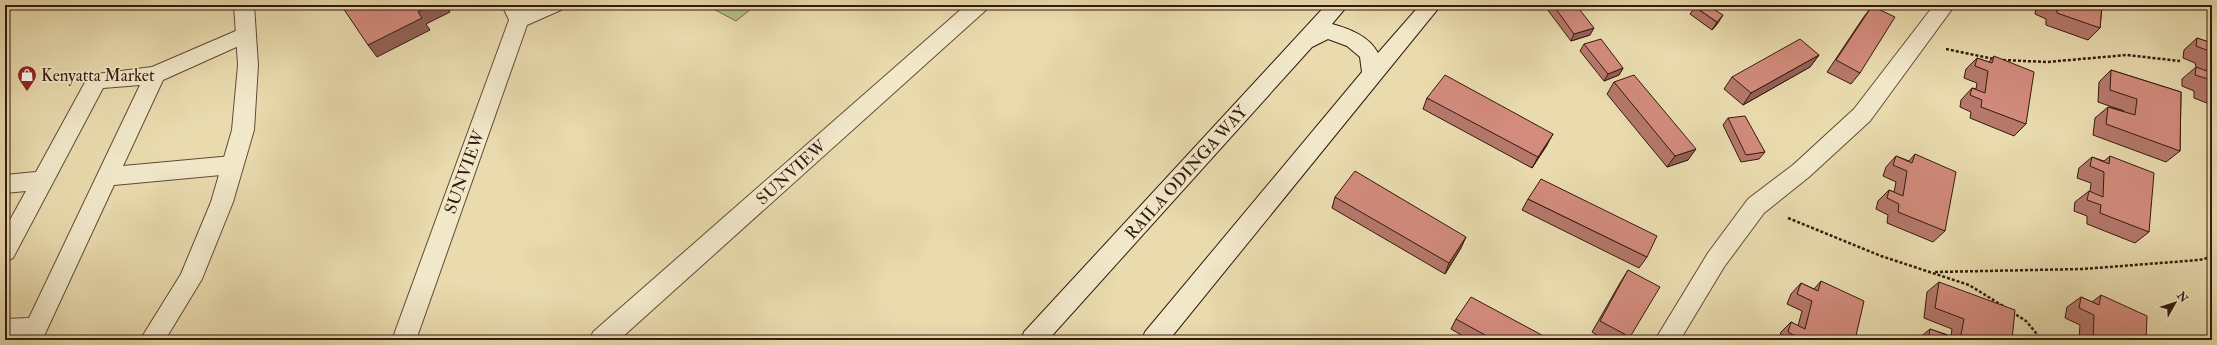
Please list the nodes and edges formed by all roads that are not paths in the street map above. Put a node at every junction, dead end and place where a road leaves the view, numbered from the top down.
1 (244, 5) edge
2 (554, 5) edge
3 (979, 5) edge
4 (1338, 5) edge
5 (1431, 5) edge
6 (1945, 5) edge
7 (516, 12) edge
8 (246, 35) junction
9 (1302, 44) junction
10 (155, 75) junction
11 (1372, 75) junction
12 (232, 165) junction
13 (107, 178) junction
14 (43, 180) junction
15 (5, 184) edge
16 (5, 251) edge
17 (5, 330) edge
18 (152, 340) edge
19 (404, 340) edge
20 (602, 340) edge
21 (1033, 340) edge
22 (1154, 340) edge
23 (1667, 340) edge

1 - 8 street
2 - 7 street
3 - 20 street, SUNVIEW
4 - 9 street, RAILA ODINGA WAY
5 - 11 street
6 - 23 street
7 - 19 street, SUNVIEW
8 - 10 street
8 - 12 street
9 - 11 street
9 - 21 street, RAILA ODINGA WAY
10 - 13 street
10 - 14 street
11 - 22 street
12 - 13 street
12 - 18 street
13 - 17 street
14 - 15 street
14 - 16 street

